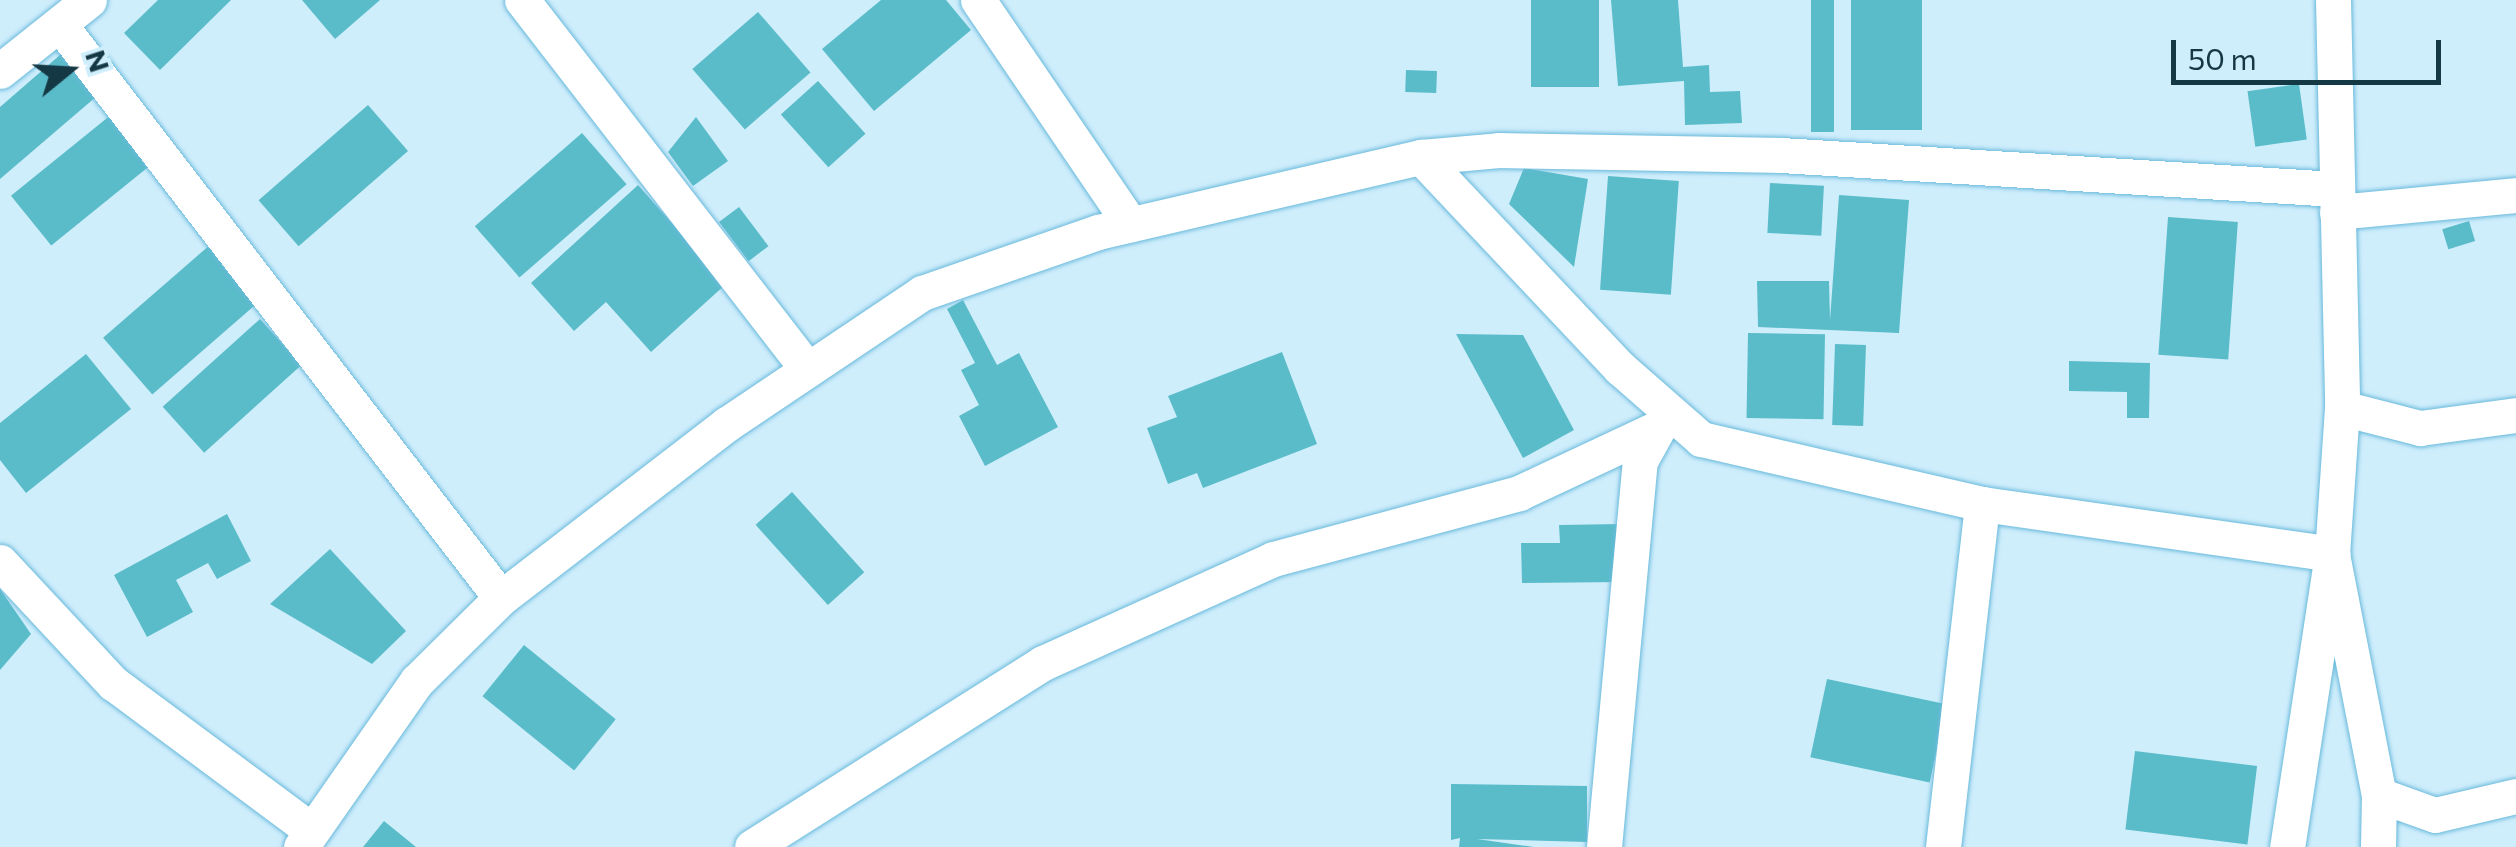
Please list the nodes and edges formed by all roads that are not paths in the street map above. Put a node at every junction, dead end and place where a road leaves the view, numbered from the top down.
1 (89, 0) edge
2 (522, 0) edge
3 (978, 0) edge
4 (2333, 0) edge
5 (60, 26) junction
6 (0, 71) edge
7 (1421, 156) junction
8 (2516, 194) edge
9 (2336, 201) junction
10 (1130, 224) junction
11 (806, 368) junction
12 (2342, 408) junction
13 (2516, 415) edge
14 (1982, 504) junction
15 (2332, 554) junction
16 (0, 562) edge
17 (502, 598) junction
18 (2378, 795) junction
19 (2516, 796) edge
20 (305, 837) edge
21 (752, 847) edge
22 (1604, 847) edge
23 (1943, 847) edge
24 (2286, 847) edge
25 (2378, 847) edge

1 - 5 street
2 - 11 street
3 - 10 street
4 - 9 street
5 - 6 street
5 - 17 street
7 - 9 street
7 - 10 street
7 - 14 street
8 - 9 street
9 - 12 street
10 - 11 street
11 - 17 street
12 - 13 street
12 - 15 street
14 - 15 street
14 - 23 street
15 - 18 street
15 - 24 street
16 - 20 street
17 - 20 street
18 - 19 street
18 - 25 street
21 - 22 street

